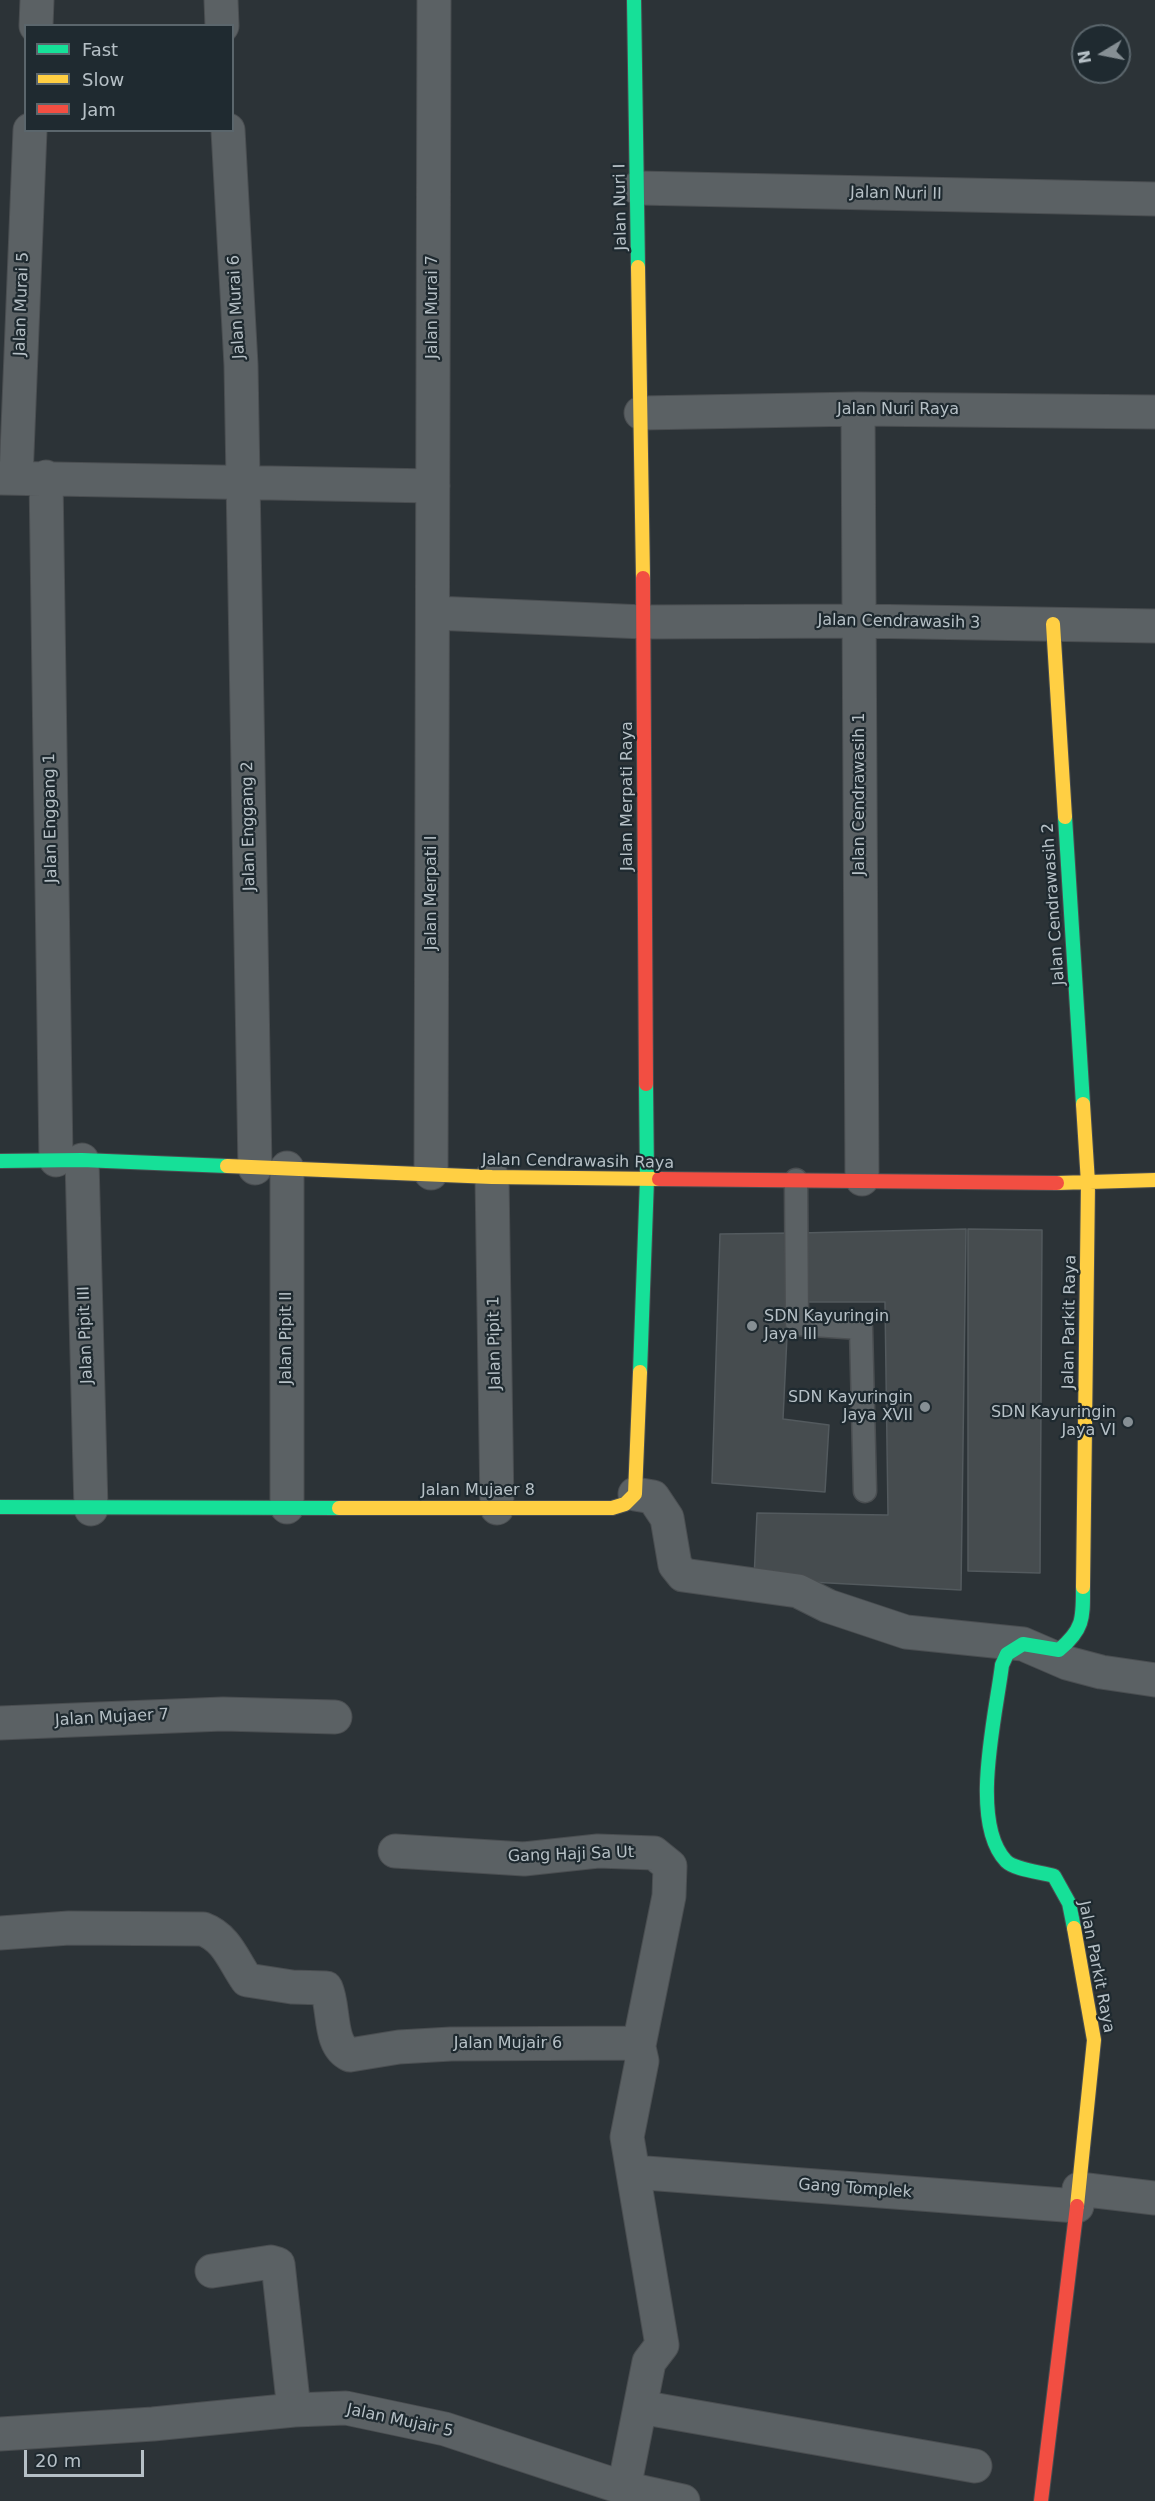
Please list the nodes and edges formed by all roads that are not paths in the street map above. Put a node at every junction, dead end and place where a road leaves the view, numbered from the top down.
1 (38, 0) edge
2 (221, 0) edge
3 (434, 0) edge
4 (634, 0) edge
5 (36, 24) edge
6 (222, 24) edge
7 (30, 132) edge
8 (228, 132) edge
9 (638, 188) junction
10 (1155, 199) edge
11 (858, 409) junction
12 (1155, 412) edge
13 (641, 413) junction
14 (21, 478) edge
15 (243, 483) junction
16 (433, 486) junction
17 (434, 613) junction
18 (859, 621) junction
19 (644, 622) junction
20 (1053, 624) junction
21 (1155, 626) edge
22 (69, 1160) junction
23 (0, 1161) edge
24 (271, 1168) junction
25 (431, 1173) junction
26 (492, 1177) junction
27 (647, 1179) junction
28 (862, 1179) junction
29 (796, 1180) junction
30 (1155, 1180) edge
31 (1088, 1183) junction
32 (865, 1491) dead end
33 (635, 1494) junction
34 (0, 1507) edge
35 (287, 1507) junction
36 (498, 1508) junction
37 (91, 1509) junction
38 (1023, 1644) junction
39 (1155, 1680) edge
40 (335, 1717) dead end
41 (0, 1723) edge
42 (395, 1851) dead end
43 (0, 1933) edge
44 (639, 2044) junction
45 (633, 2172) junction
46 (1078, 2198) junction
47 (1155, 2199) edge
48 (212, 2271) dead end
49 (640, 2407) junction
50 (294, 2410) junction
51 (0, 2434) edge
52 (975, 2466) dead end
53 (624, 2488) junction
54 (683, 2501) edge
55 (1041, 2501) edge

1 - 5 street
2 - 6 street
3 - 16 street, Jalan Murai 7
4 - 9 street, Jalan Nuri I
7 - 14 street, Jalan Murai 5
8 - 15 street, Jalan Murai 6
9 - 10 street, Jalan Nuri II
9 - 13 street, Jalan Nuri I
11 - 12 street, Jalan Nuri Raya
11 - 13 street, Jalan Nuri Raya
11 - 18 street, Jalan Cendrawasih 1
13 - 19 street, Jalan Merpati Raya
14 - 15 street
14 - 22 street, Jalan Enggang 1
15 - 16 street
15 - 24 street, Jalan Enggang 2
16 - 17 street, Jalan Murai 7
17 - 19 street, Jalan Cendrawasih 3
17 - 25 street, Jalan Merpati I
18 - 19 street, Jalan Cendrawasih 3
18 - 20 street, Jalan Cendrawasih 3
18 - 28 street, Jalan Cendrawasih 1
19 - 27 street, Jalan Merpati Raya
20 - 21 street, Jalan Cendrawasih 3
20 - 31 street, Jalan Cendrawasih 2
22 - 23 street, Jalan Cendrawasih Raya
22 - 24 street, Jalan Cendrawasih Raya
22 - 37 street, Jalan Pipit III
24 - 25 street, Jalan Cendrawasih Raya
24 - 35 street, Jalan Pipit II
25 - 26 street, Jalan Cendrawasih Raya
26 - 27 street, Jalan Cendrawasih Raya
26 - 36 street, Jalan Pipit 1
27 - 29 street, Jalan Cendrawasih Raya
27 - 33 street
28 - 29 street, Jalan Cendrawasih Raya
28 - 31 street, Jalan Cendrawasih Raya
29 - 32 lane
30 - 31 street, Jalan Cendrawasih Raya
31 - 38 street, Jalan Parkit Raya
33 - 36 street, Jalan Mujaer 8
33 - 38 street
34 - 37 street, Jalan Mujaer 8
35 - 36 street, Jalan Mujaer 8
35 - 37 street, Jalan Mujaer 8
38 - 39 street
38 - 46 street, Jalan Parkit Raya
40 - 41 street, Jalan Mujaer 7
42 - 44 street, Gang Haji Sa Ut
43 - 44 street, Jalan Mujair 6
44 - 45 street
45 - 46 street, Gang Tomplek
45 - 49 street
46 - 47 street, Gang Tomplek
46 - 55 street, Jalan Parkit Raya
48 - 50 street
49 - 52 street
49 - 53 street
50 - 51 street, Jalan Mujair 5
50 - 53 street, Jalan Mujair 5
53 - 54 street, Jalan Mujair 5

